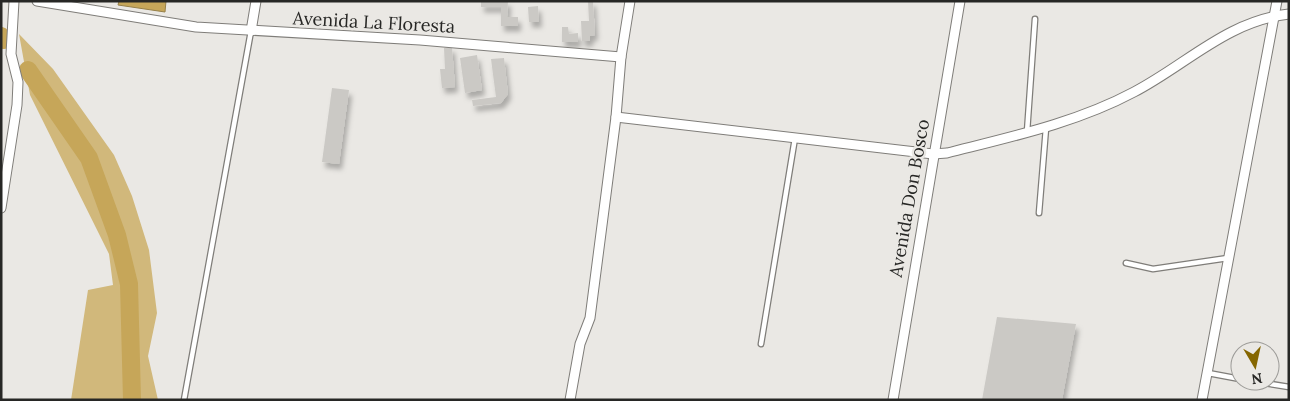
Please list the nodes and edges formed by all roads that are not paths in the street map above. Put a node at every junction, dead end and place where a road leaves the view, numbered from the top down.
1 (14, 1) edge
2 (37, 1) edge
3 (256, 1) edge
4 (630, 1) edge
5 (960, 1) edge
6 (1277, 1) edge
7 (1289, 14) edge
8 (1274, 16) junction
9 (1034, 19) dead end
10 (251, 31) junction
11 (621, 57) junction
12 (616, 117) junction
13 (1046, 128) junction
14 (1026, 133) junction
15 (795, 138) junction
16 (932, 154) junction
17 (1, 208) edge
18 (1040, 213) dead end
19 (1228, 258) junction
20 (1126, 263) dead end
21 (761, 344) dead end
22 (1208, 373) junction
23 (1230, 377) edge
24 (184, 400) edge
25 (570, 400) edge
26 (893, 400) edge
27 (1202, 400) edge

1 - 17 street
2 - 10 street, Avenida La Floresta
3 - 10 street
4 - 11 street
5 - 16 street, Avenida Don Bosco
6 - 8 street
7 - 8 street
8 - 13 street
8 - 19 street
9 - 14 lane
10 - 11 street, Avenida La Floresta
10 - 24 lane
11 - 12 street
12 - 15 street
12 - 25 street
13 - 14 street
13 - 18 lane
14 - 16 street
15 - 16 street
15 - 21 lane
16 - 26 street, Avenida Don Bosco
19 - 20 lane
19 - 22 street
22 - 23 lane
22 - 27 street

